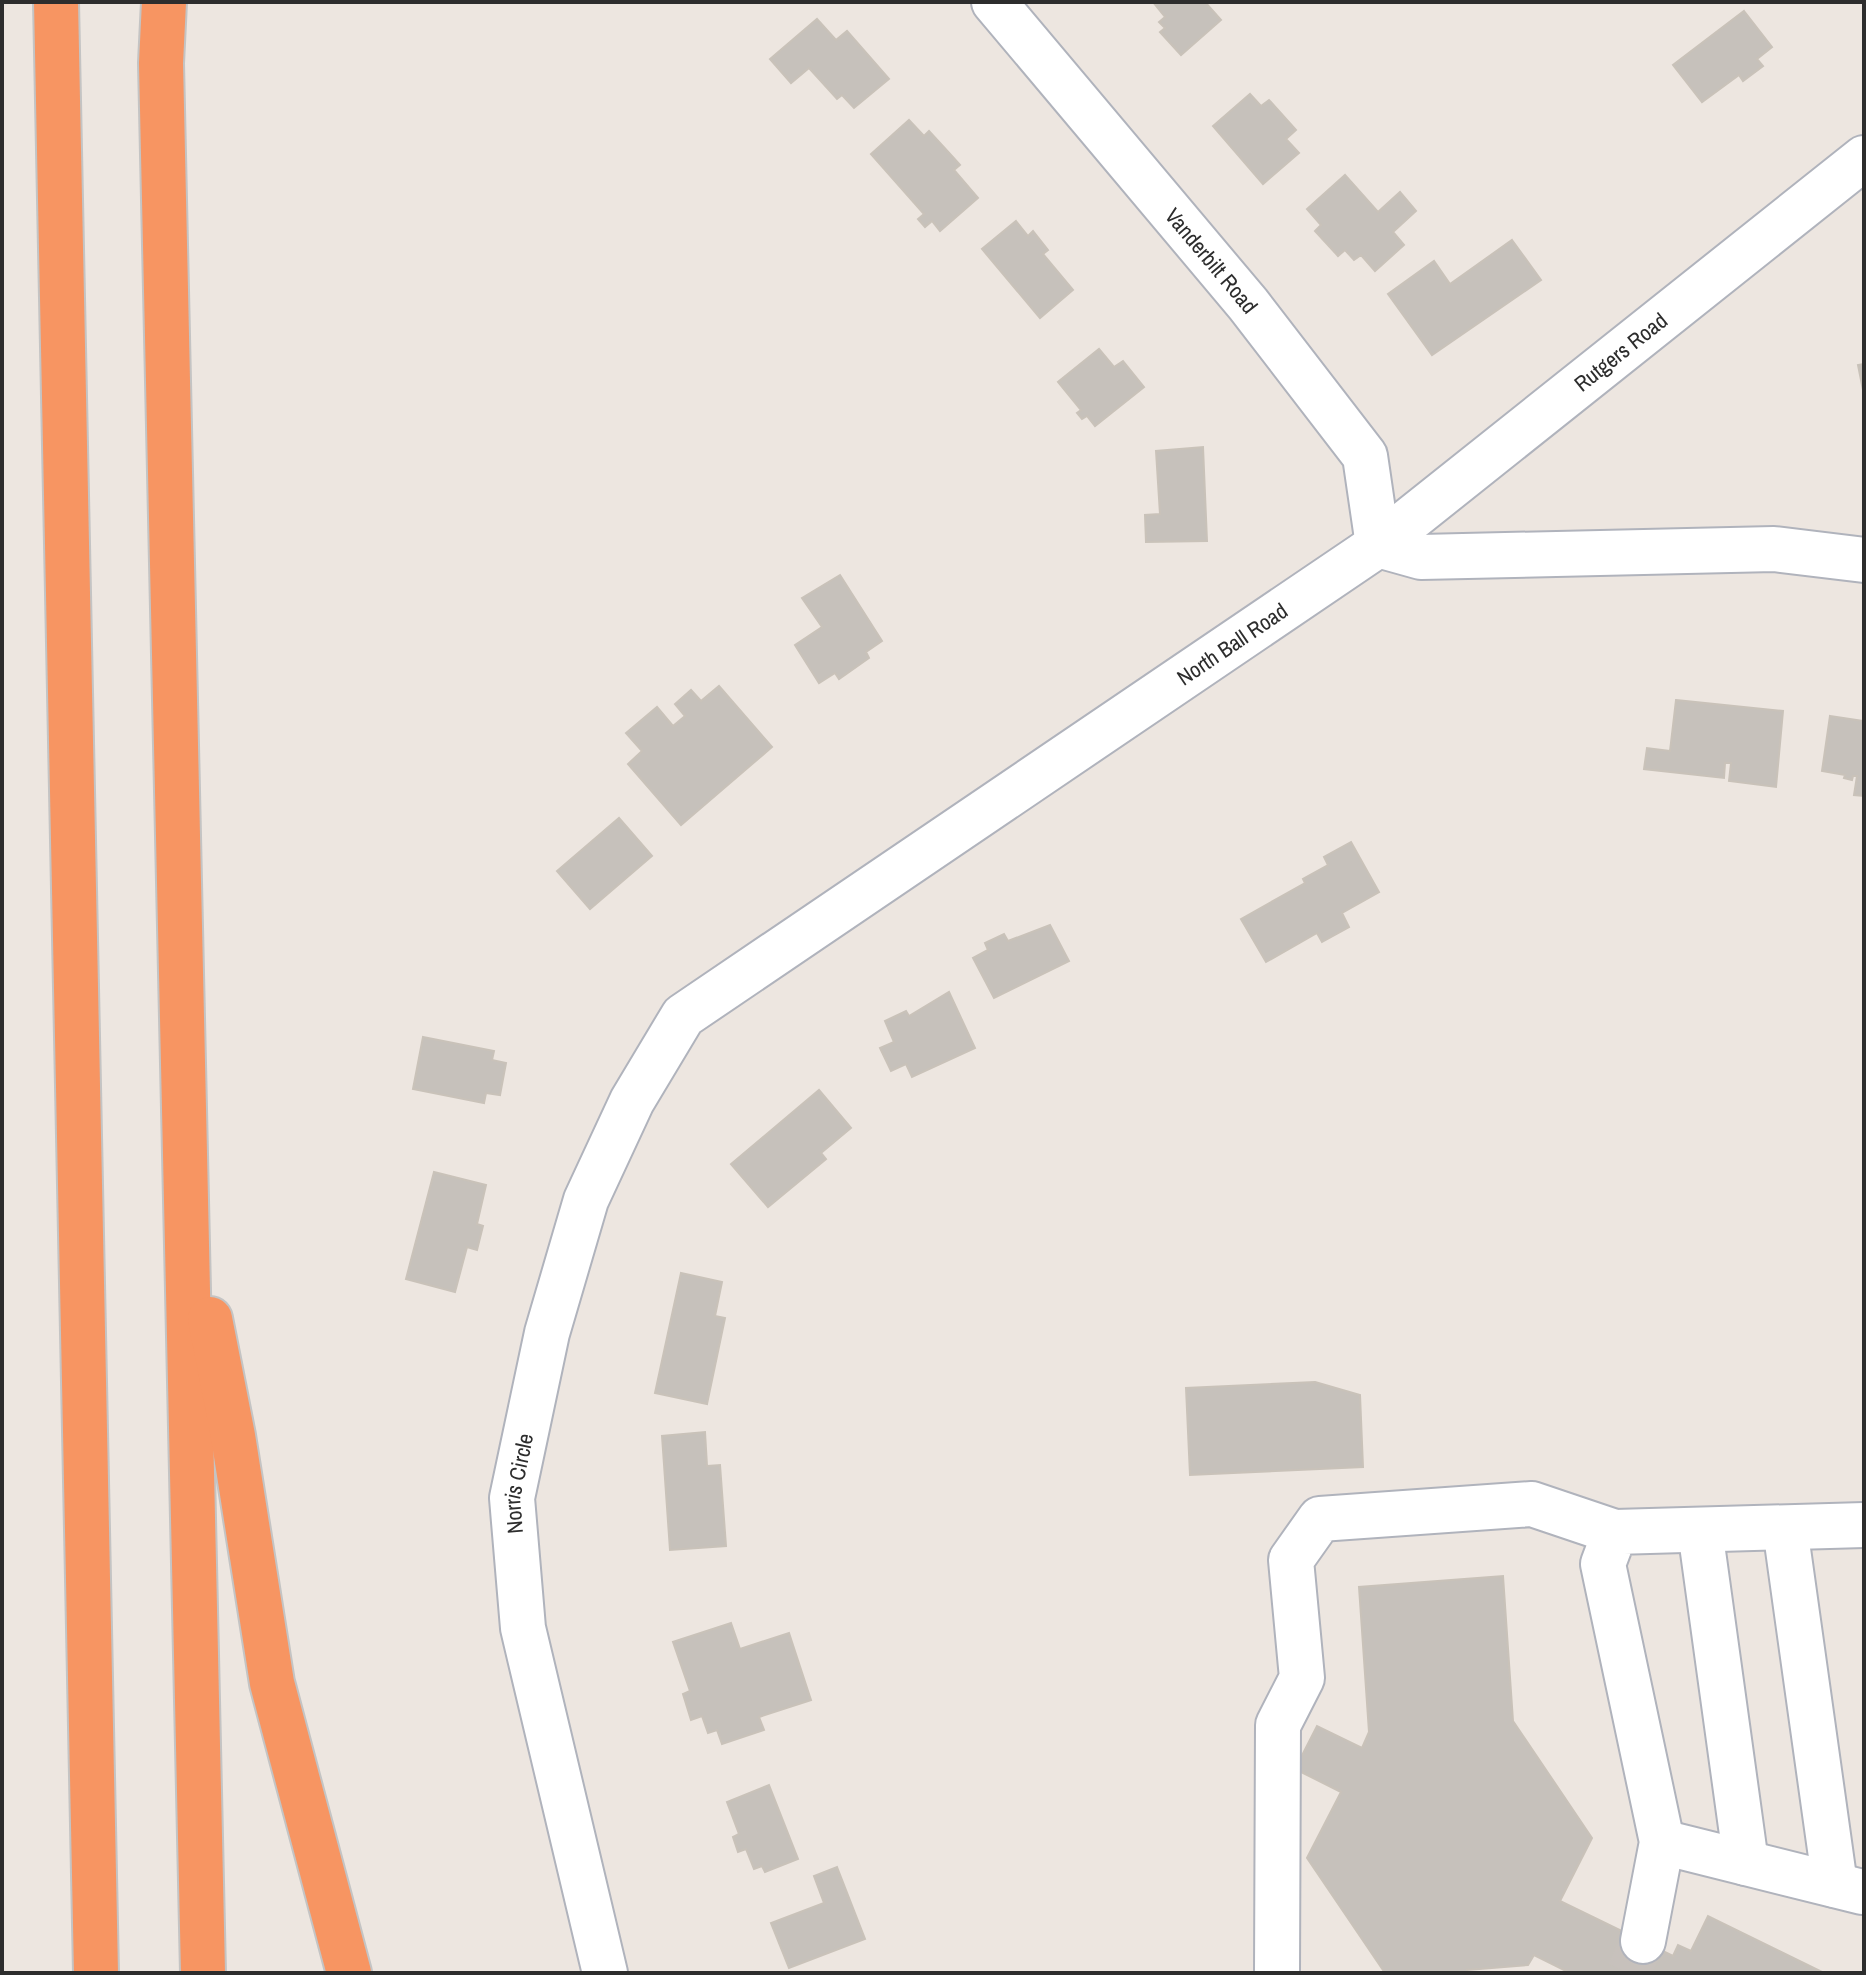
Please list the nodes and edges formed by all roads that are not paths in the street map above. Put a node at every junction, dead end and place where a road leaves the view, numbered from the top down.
1 (56, 2) edge
2 (164, 2) edge
3 (994, 2) edge
4 (1864, 158) edge
5 (1378, 545) junction
6 (1864, 560) edge
7 (683, 1016) joint
8 (187, 1200) junction
9 (1864, 1525) edge
10 (1785, 1528) junction
11 (1700, 1530) junction
12 (1615, 1532) junction
13 (1662, 1842) junction
14 (1746, 1863) junction
15 (1850, 1889) edge
16 (1643, 1941) tunnel mouth
17 (96, 1973) edge
18 (203, 1973) edge
19 (349, 1973) edge
20 (605, 1973) edge
21 (1277, 1973) edge

1 - 17 highway
2 - 8 highway
3 - 5 street, Vanderbilt Road
4 - 5 street, Rutgers Road
5 - 6 street
5 - 7 street, North Ball Road
7 - 20 street, Norris Circle
8 - 18 highway
8 - 19 highway
9 - 10 street
10 - 11 street
10 - 15 street
11 - 12 street
11 - 14 street
12 - 13 street
12 - 21 street
13 - 14 street
13 - 16 street
14 - 15 street

